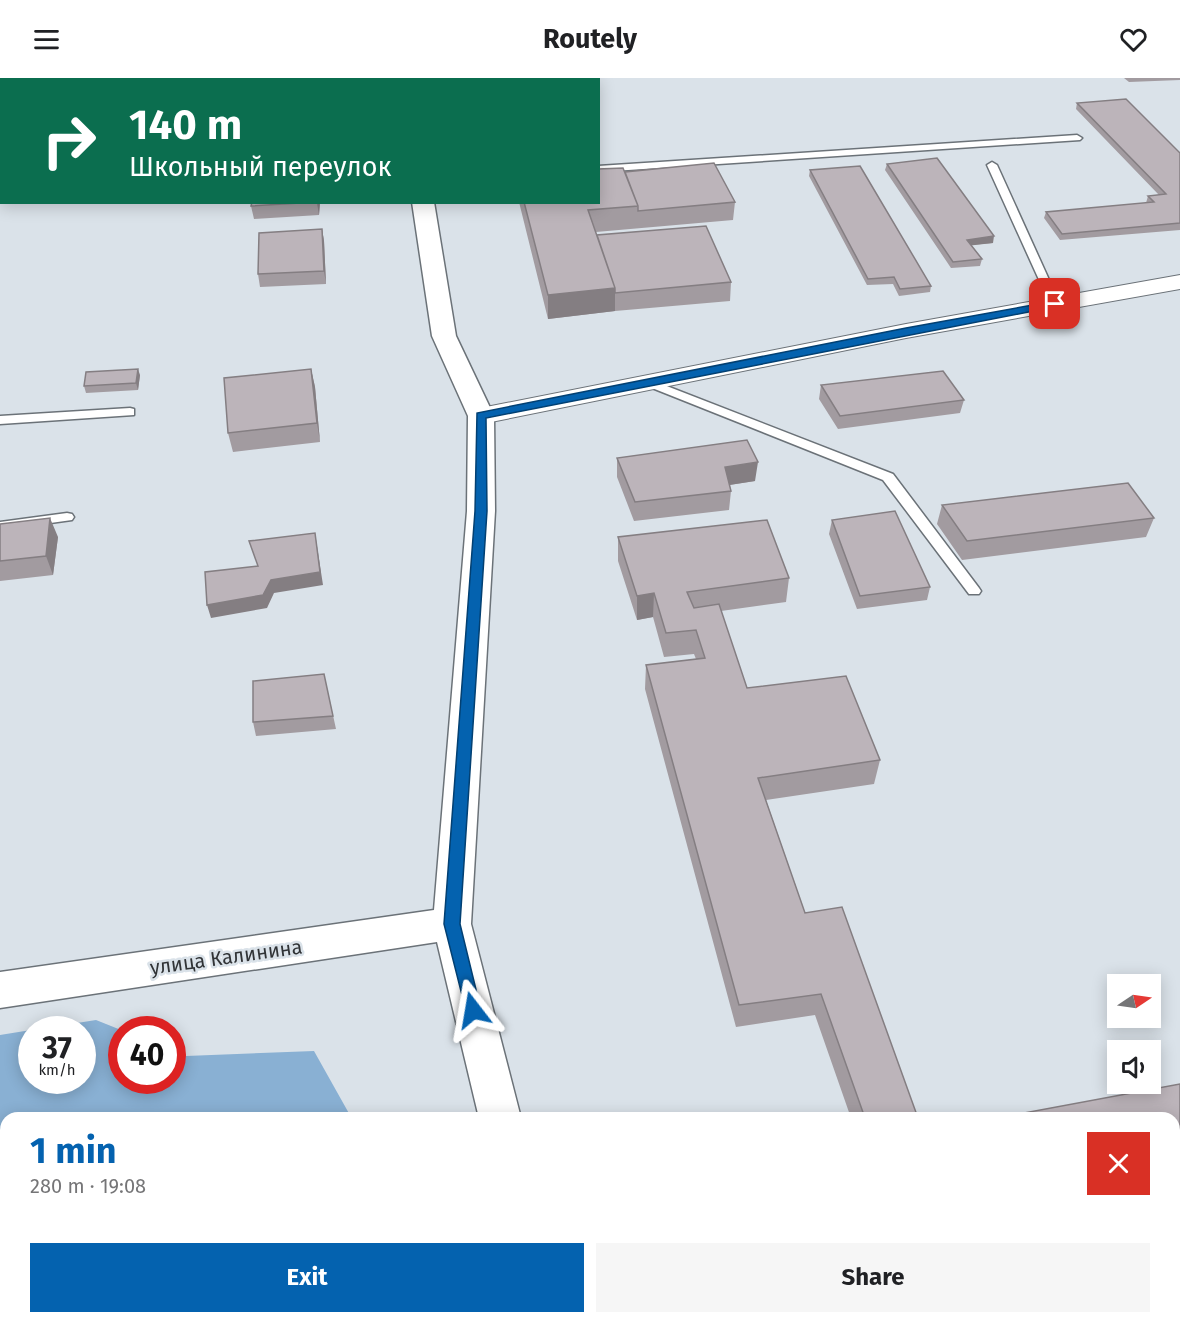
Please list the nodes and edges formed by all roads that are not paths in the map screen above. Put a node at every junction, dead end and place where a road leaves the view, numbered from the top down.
1 (1077, 138) dead end
2 (992, 165) dead end
3 (600, 170) edge
4 (423, 204) edge
5 (1180, 282) edge
6 (1055, 304) junction
7 (646, 382) junction
8 (130, 412) dead end
9 (481, 416) junction
10 (0, 420) edge
11 (67, 517) dead end
12 (0, 526) edge
13 (974, 591) dead end
14 (452, 924) junction
15 (0, 990) edge
16 (499, 1112) edge

1 - 3 lane
2 - 6 lane
4 - 9 street
5 - 6 street
6 - 7 street
7 - 9 street
7 - 13 lane
8 - 10 lane
9 - 14 street
11 - 12 lane
14 - 15 street, улица Калинина
14 - 16 street

